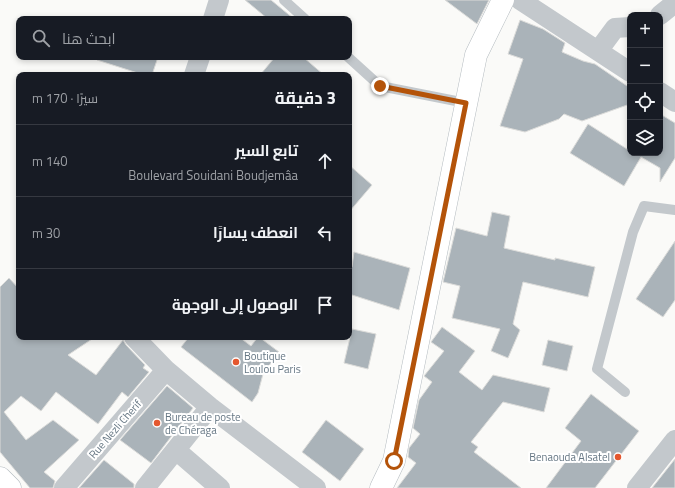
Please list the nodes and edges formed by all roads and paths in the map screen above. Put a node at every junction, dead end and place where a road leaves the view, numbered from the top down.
1 (219, 0) edge
2 (284, 0) edge
3 (503, 0) edge
4 (520, 0) edge
5 (675, 3) edge
6 (663, 13) edge
7 (214, 16) edge
8 (302, 16) edge
9 (627, 26) edge
10 (598, 51) junction
11 (199, 60) edge
12 (351, 60) edge
13 (627, 70) edge
14 (195, 72) edge
15 (663, 94) edge
16 (675, 102) edge
17 (466, 103) junction
18 (675, 210) edge
19 (137, 340) edge
20 (166, 370) junction
21 (625, 392) dead end
22 (210, 407) junction
23 (675, 440) edge
24 (177, 451) junction
25 (0, 478) edge
26 (10, 488) edge
27 (64, 488) edge
28 (145, 488) edge
29 (220, 488) edge
30 (316, 488) edge
31 (381, 488) edge
32 (637, 488) edge

1 - 7 street
2 - 8 lane
3 - 17 main road
4 - 10 street
5 - 6 street
9 - 10 street
10 - 13 street
11 - 14 street
12 - 17 lane
15 - 16 street
17 - 31 main road
18 - 21 lane
19 - 20 street
20 - 22 street
20 - 27 street, Rue Nezli Cherif
22 - 24 street
22 - 30 street
23 - 32 street
24 - 28 street
24 - 29 street
25 - 26 main road

